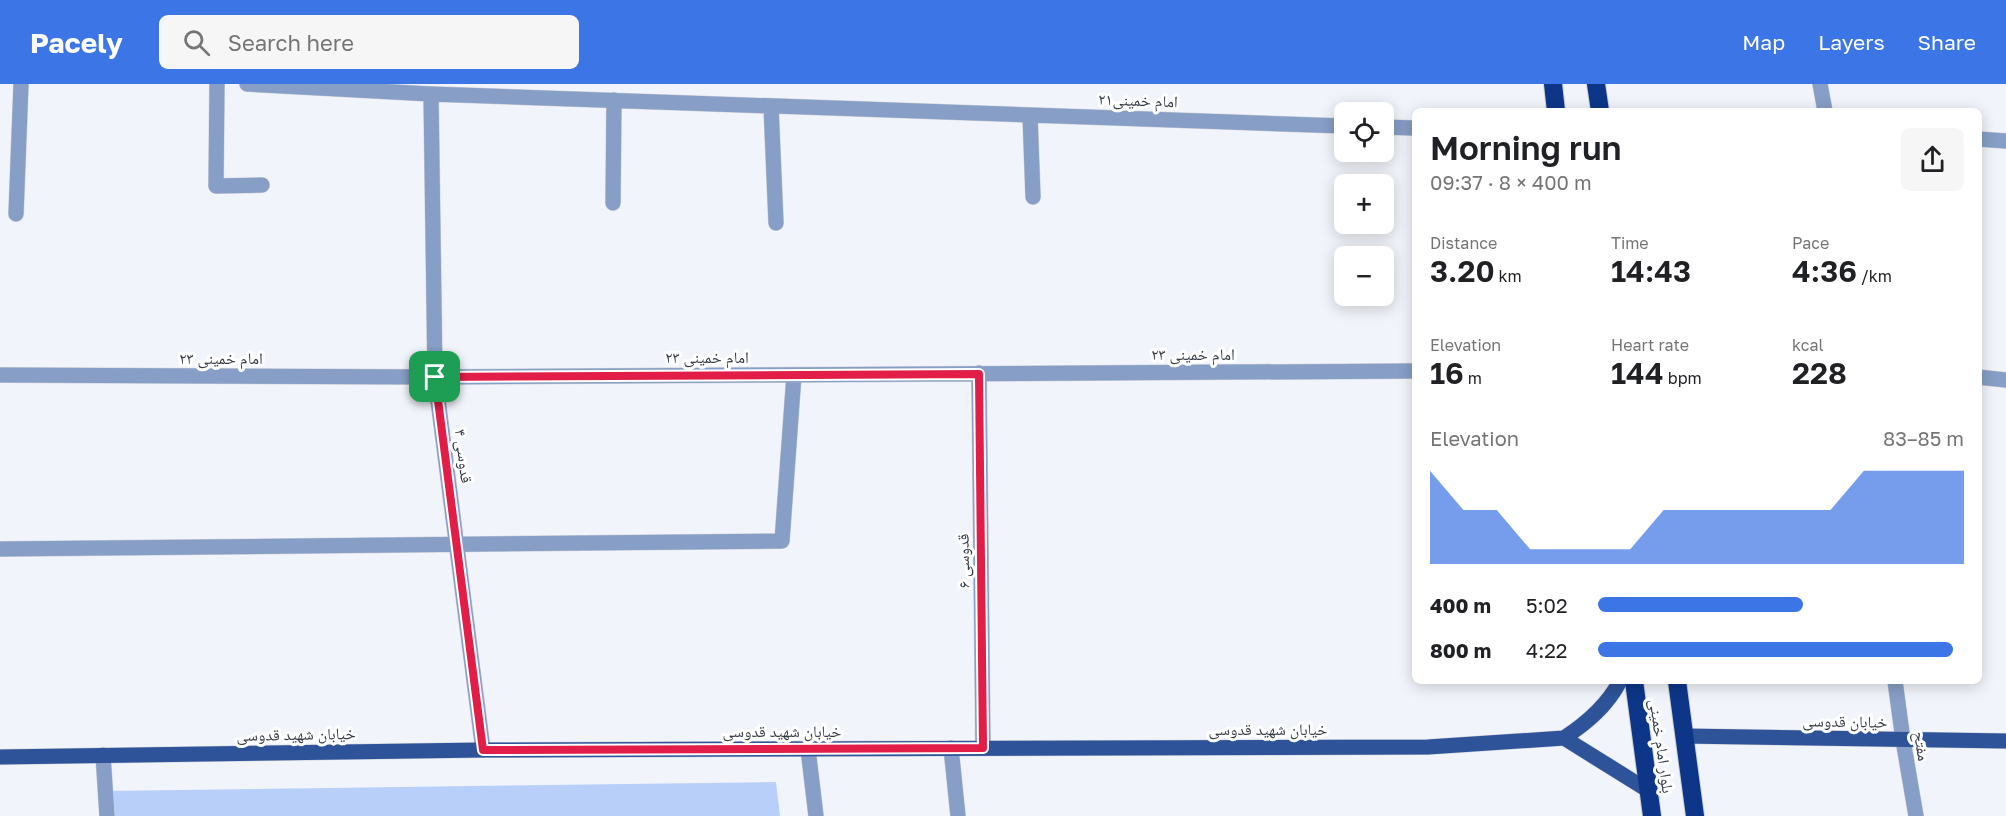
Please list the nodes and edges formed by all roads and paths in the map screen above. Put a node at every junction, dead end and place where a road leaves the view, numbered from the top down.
1 (21, 84) edge
2 (217, 84) edge
3 (247, 84) edge
4 (1553, 84) edge
5 (1596, 84) edge
6 (1820, 84) edge
7 (431, 94) junction
8 (614, 100) junction
9 (771, 106) junction
10 (1556, 108) edge
11 (1600, 108) edge
12 (1824, 108) edge
13 (1030, 115) junction
14 (1334, 126) edge
15 (1394, 127) edge
16 (1412, 128) edge
17 (1982, 139) edge
18 (2006, 141) edge
19 (262, 185) dead end
20 (1033, 197) dead end
21 (614, 203) dead end
22 (16, 214) dead end
23 (776, 223) dead end
24 (1412, 371) edge
25 (979, 374) junction
26 (0, 375) edge
27 (794, 375) junction
28 (435, 377) junction
29 (1982, 377) edge
30 (2006, 380) edge
31 (456, 543) junction
32 (0, 549) edge
33 (1618, 684) edge
34 (1634, 684) edge
35 (1677, 684) edge
36 (1895, 684) edge
37 (1684, 736) junction
38 (1564, 738) junction
39 (1903, 740) junction
40 (2006, 741) edge
41 (951, 748) junction
42 (983, 748) junction
43 (808, 749) junction
44 (483, 750) junction
45 (103, 755) junction
46 (0, 757) edge
47 (1649, 791) junction
48 (107, 816) edge
49 (816, 816) edge
50 (958, 816) edge
51 (1652, 816) edge
52 (1695, 816) edge
53 (1916, 816) edge

1 - 22 street
2 - 19 street
3 - 7 street, امام خمینی۲۱
4 - 10 highway
5 - 11 highway
6 - 12 street
7 - 8 street, امام خمینی۲۱
7 - 28 street, قدوسی ۴
8 - 9 street, امام خمینی۲۱
8 - 21 street
9 - 13 street, امام خمینی۲۱
9 - 23 street
13 - 14 street, امام خمینی۲۱
13 - 20 street
15 - 16 street
17 - 18 street
24 - 25 street, امام خمینی ۲۳
25 - 27 street, امام خمینی ۲۳
25 - 42 street, قدوسی ۶
26 - 28 street, امام خمینی ۲۳
27 - 28 street, امام خمینی ۲۳
27 - 31 street
28 - 31 street, قدوسی ۴
29 - 30 street
31 - 32 street
31 - 44 street, قدوسی ۴
33 - 38 main road
34 - 47 highway, بلوار امام خمینی
35 - 37 highway, بلوار امام خمینی
36 - 39 street, مفتح
37 - 39 main road, خیابان قدوسی
37 - 52 highway, بلوار امام خمینی
38 - 42 main road, خیابان شهید قدوسی
38 - 47 main road
39 - 40 main road, خیابان قدوسی
39 - 53 street, مفتح
41 - 42 main road, خیابان شهید قدوسی
41 - 43 main road, خیابان شهید قدوسی
41 - 50 street
43 - 44 main road, خیابان شهید قدوسی
43 - 49 street
44 - 45 main road, خیابان شهید قدوسی
45 - 46 main road, خیابان شهید قدوسی
45 - 48 street
47 - 51 highway, بلوار امام خمینی

